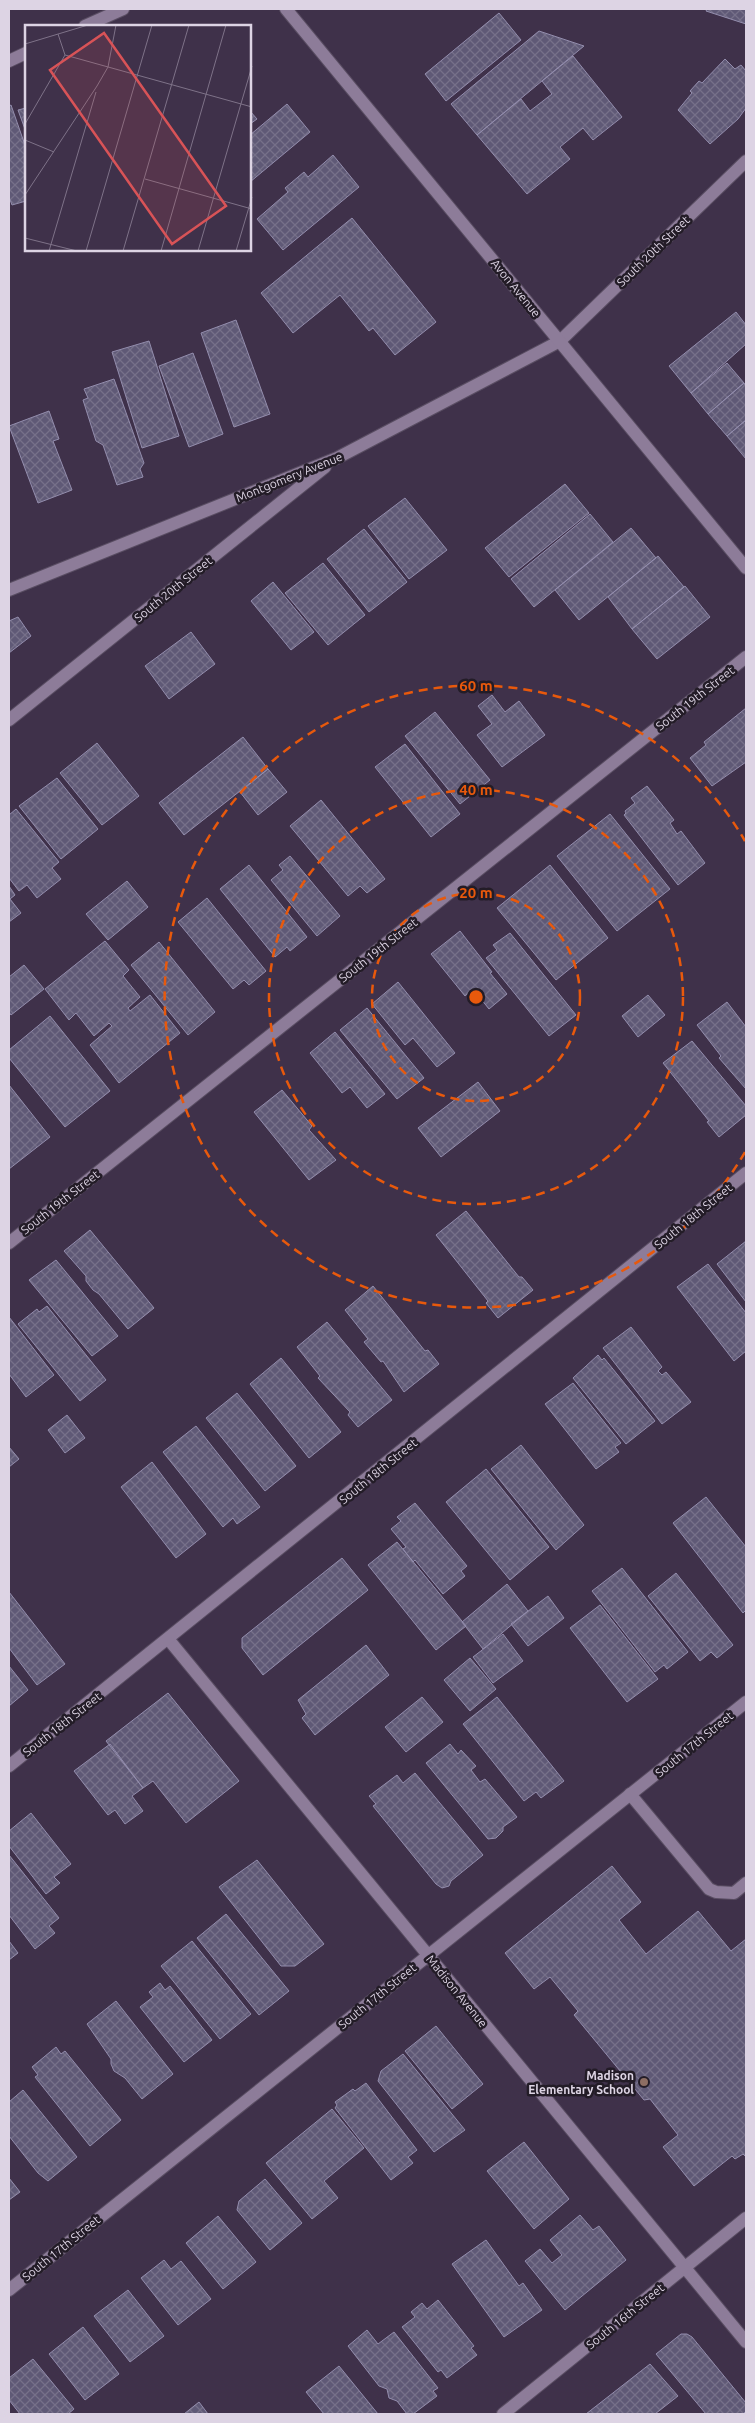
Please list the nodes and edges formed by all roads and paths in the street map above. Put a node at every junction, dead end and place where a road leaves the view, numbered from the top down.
1 (123, 9) edge
2 (286, 9) edge
3 (86, 25) edge
4 (25, 53) edge
5 (9, 61) edge
6 (746, 161) edge
7 (560, 341) junction
8 (337, 458) junction
9 (746, 568) edge
10 (9, 590) edge
11 (746, 658) edge
12 (9, 720) edge
13 (746, 1173) edge
14 (9, 1243) edge
15 (169, 1640) junction
16 (746, 1702) edge
17 (9, 1766) edge
18 (630, 1794) junction
19 (746, 1883) edge
20 (428, 1955) junction
21 (746, 2218) edge
22 (685, 2267) junction
23 (9, 2290) edge
24 (746, 2342) edge
25 (503, 2414) edge

1 - 3 street
2 - 7 street, Avon Avenue
4 - 5 street
6 - 7 street, South 20th Street
7 - 8 street, Montgomery Avenue
7 - 9 street, Avon Avenue
8 - 10 street, Montgomery Avenue
8 - 12 street, South 20th Street
11 - 14 street, South 19th Street
13 - 15 street, South 18th Street
15 - 17 street, South 18th Street
15 - 20 street, Madison Avenue
16 - 18 street, South 17th Street
18 - 19 street
18 - 20 street, South 17th Street
20 - 22 street, Madison Avenue
20 - 23 street, South 17th Street
21 - 22 street, South 16th Street
22 - 24 street, Madison Avenue
22 - 25 street, South 16th Street

